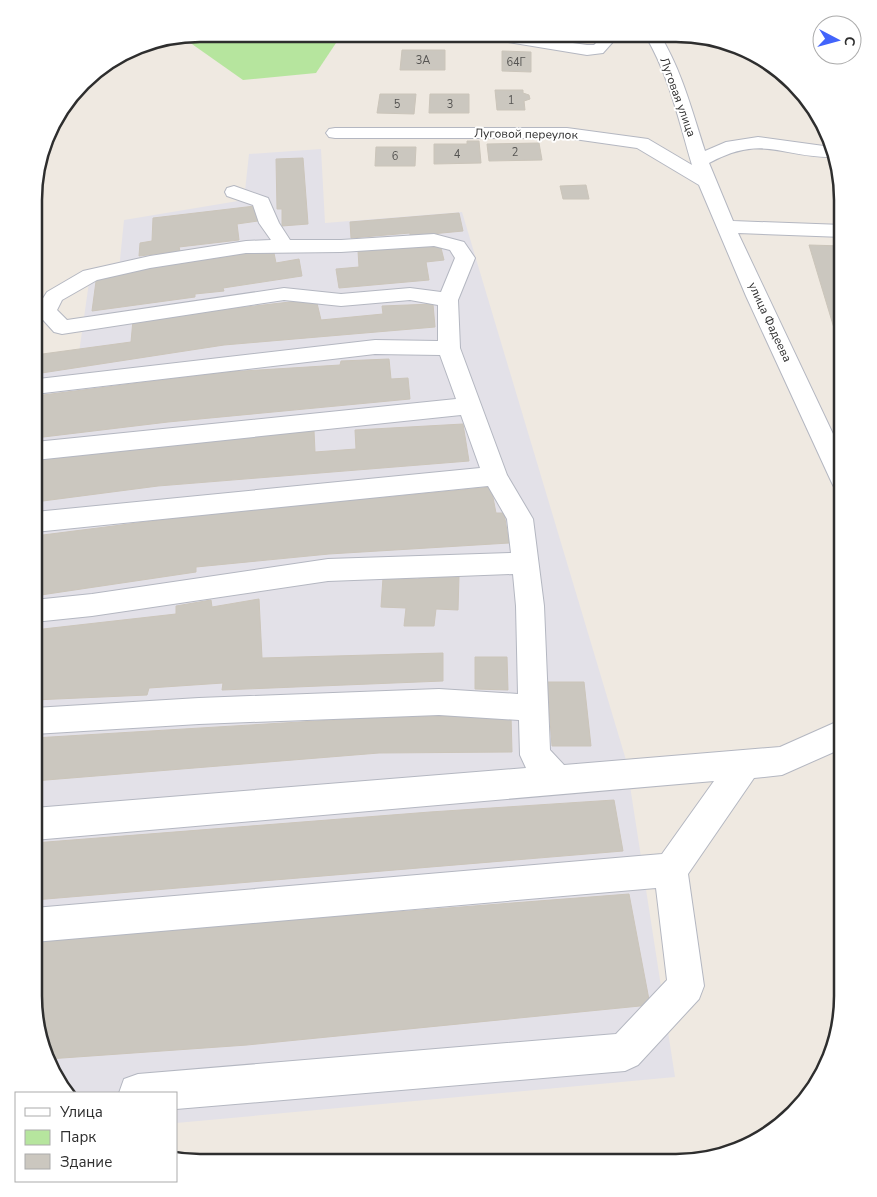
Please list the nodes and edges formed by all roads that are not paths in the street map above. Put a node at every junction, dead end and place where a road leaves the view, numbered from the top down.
1 (541, 43) edge
2 (605, 43) edge
3 (657, 43) edge
4 (335, 133) dead end
5 (826, 152) edge
6 (701, 160) junction
7 (706, 181) junction
8 (234, 192) dead end
9 (726, 227) junction
10 (834, 231) edge
11 (284, 246) junction
12 (448, 300) junction
13 (449, 348) junction
14 (43, 387) edge
15 (469, 406) junction
16 (43, 449) edge
17 (834, 462) edge
18 (495, 476) junction
19 (43, 521) edge
20 (525, 563) junction
21 (43, 610) edge
22 (533, 708) junction
23 (43, 720) edge
24 (834, 737) edge
25 (745, 764) junction
26 (556, 779) junction
27 (43, 823) edge
28 (671, 870) junction
29 (43, 924) edge
30 (150, 1092) edge

1 - 2 street
3 - 6 street, Луговая улица
4 - 7 street, Луговой переулок
5 - 6 street
6 - 7 street, улица Фадеева
7 - 9 street, улица Фадеева
8 - 11 street
9 - 10 street
9 - 17 street, улица Фадеева
11 - 12 street
11 - 12 street
12 - 13 street
13 - 14 street
13 - 15 street
15 - 16 street
15 - 18 street
18 - 19 street
18 - 20 street
20 - 21 street
20 - 22 street
22 - 23 street
22 - 26 street
24 - 25 street
25 - 26 street
25 - 28 street
26 - 27 street
28 - 29 street
28 - 30 street

